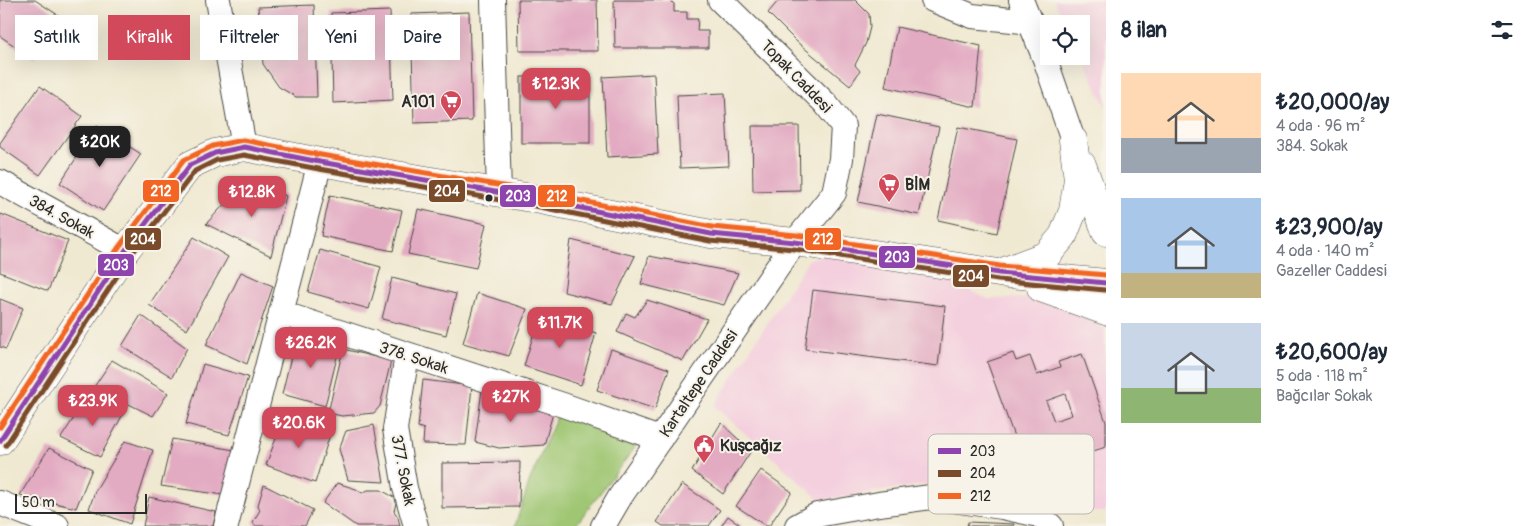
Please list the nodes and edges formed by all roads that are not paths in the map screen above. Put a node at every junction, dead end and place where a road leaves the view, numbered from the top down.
1 (218, 0) edge
2 (492, 0) edge
3 (720, 0) edge
4 (933, 0) edge
5 (1022, 0) edge
6 (1031, 22) junction
7 (1073, 140) junction
8 (244, 147) junction
9 (320, 162) junction
10 (1106, 181) edge
11 (0, 182) edge
12 (500, 192) junction
13 (1106, 232) edge
14 (795, 242) junction
15 (124, 251) junction
16 (999, 273) junction
17 (1106, 284) edge
18 (1106, 311) edge
19 (281, 313) junction
20 (407, 355) junction
21 (660, 439) junction
22 (0, 441) edge
23 (928, 497) edge
24 (0, 503) edge
25 (1034, 514) edge
26 (57, 526) edge
27 (226, 526) edge
28 (416, 526) edge
29 (604, 526) edge
30 (797, 526) edge
31 (1051, 526) edge

1 - 8 street
2 - 12 street
3 - 14 street, Topak Caddesi
4 - 6 street
5 - 6 street
6 - 7 street
7 - 10 main road
7 - 13 main road
7 - 16 main road
8 - 9 main road
8 - 15 main road
9 - 12 main road
9 - 19 street
11 - 15 street, 384. Sokak
12 - 14 main road
14 - 16 main road
14 - 21 street, Kartaltepe Caddesi
15 - 22 main road
16 - 17 main road
16 - 18 main road
19 - 20 street, 378. Sokak
19 - 27 street
20 - 21 street, 378. Sokak
20 - 28 street, 377. Sokak
21 - 29 street, Kartaltepe Caddesi
23 - 30 street
24 - 26 street
25 - 31 street

